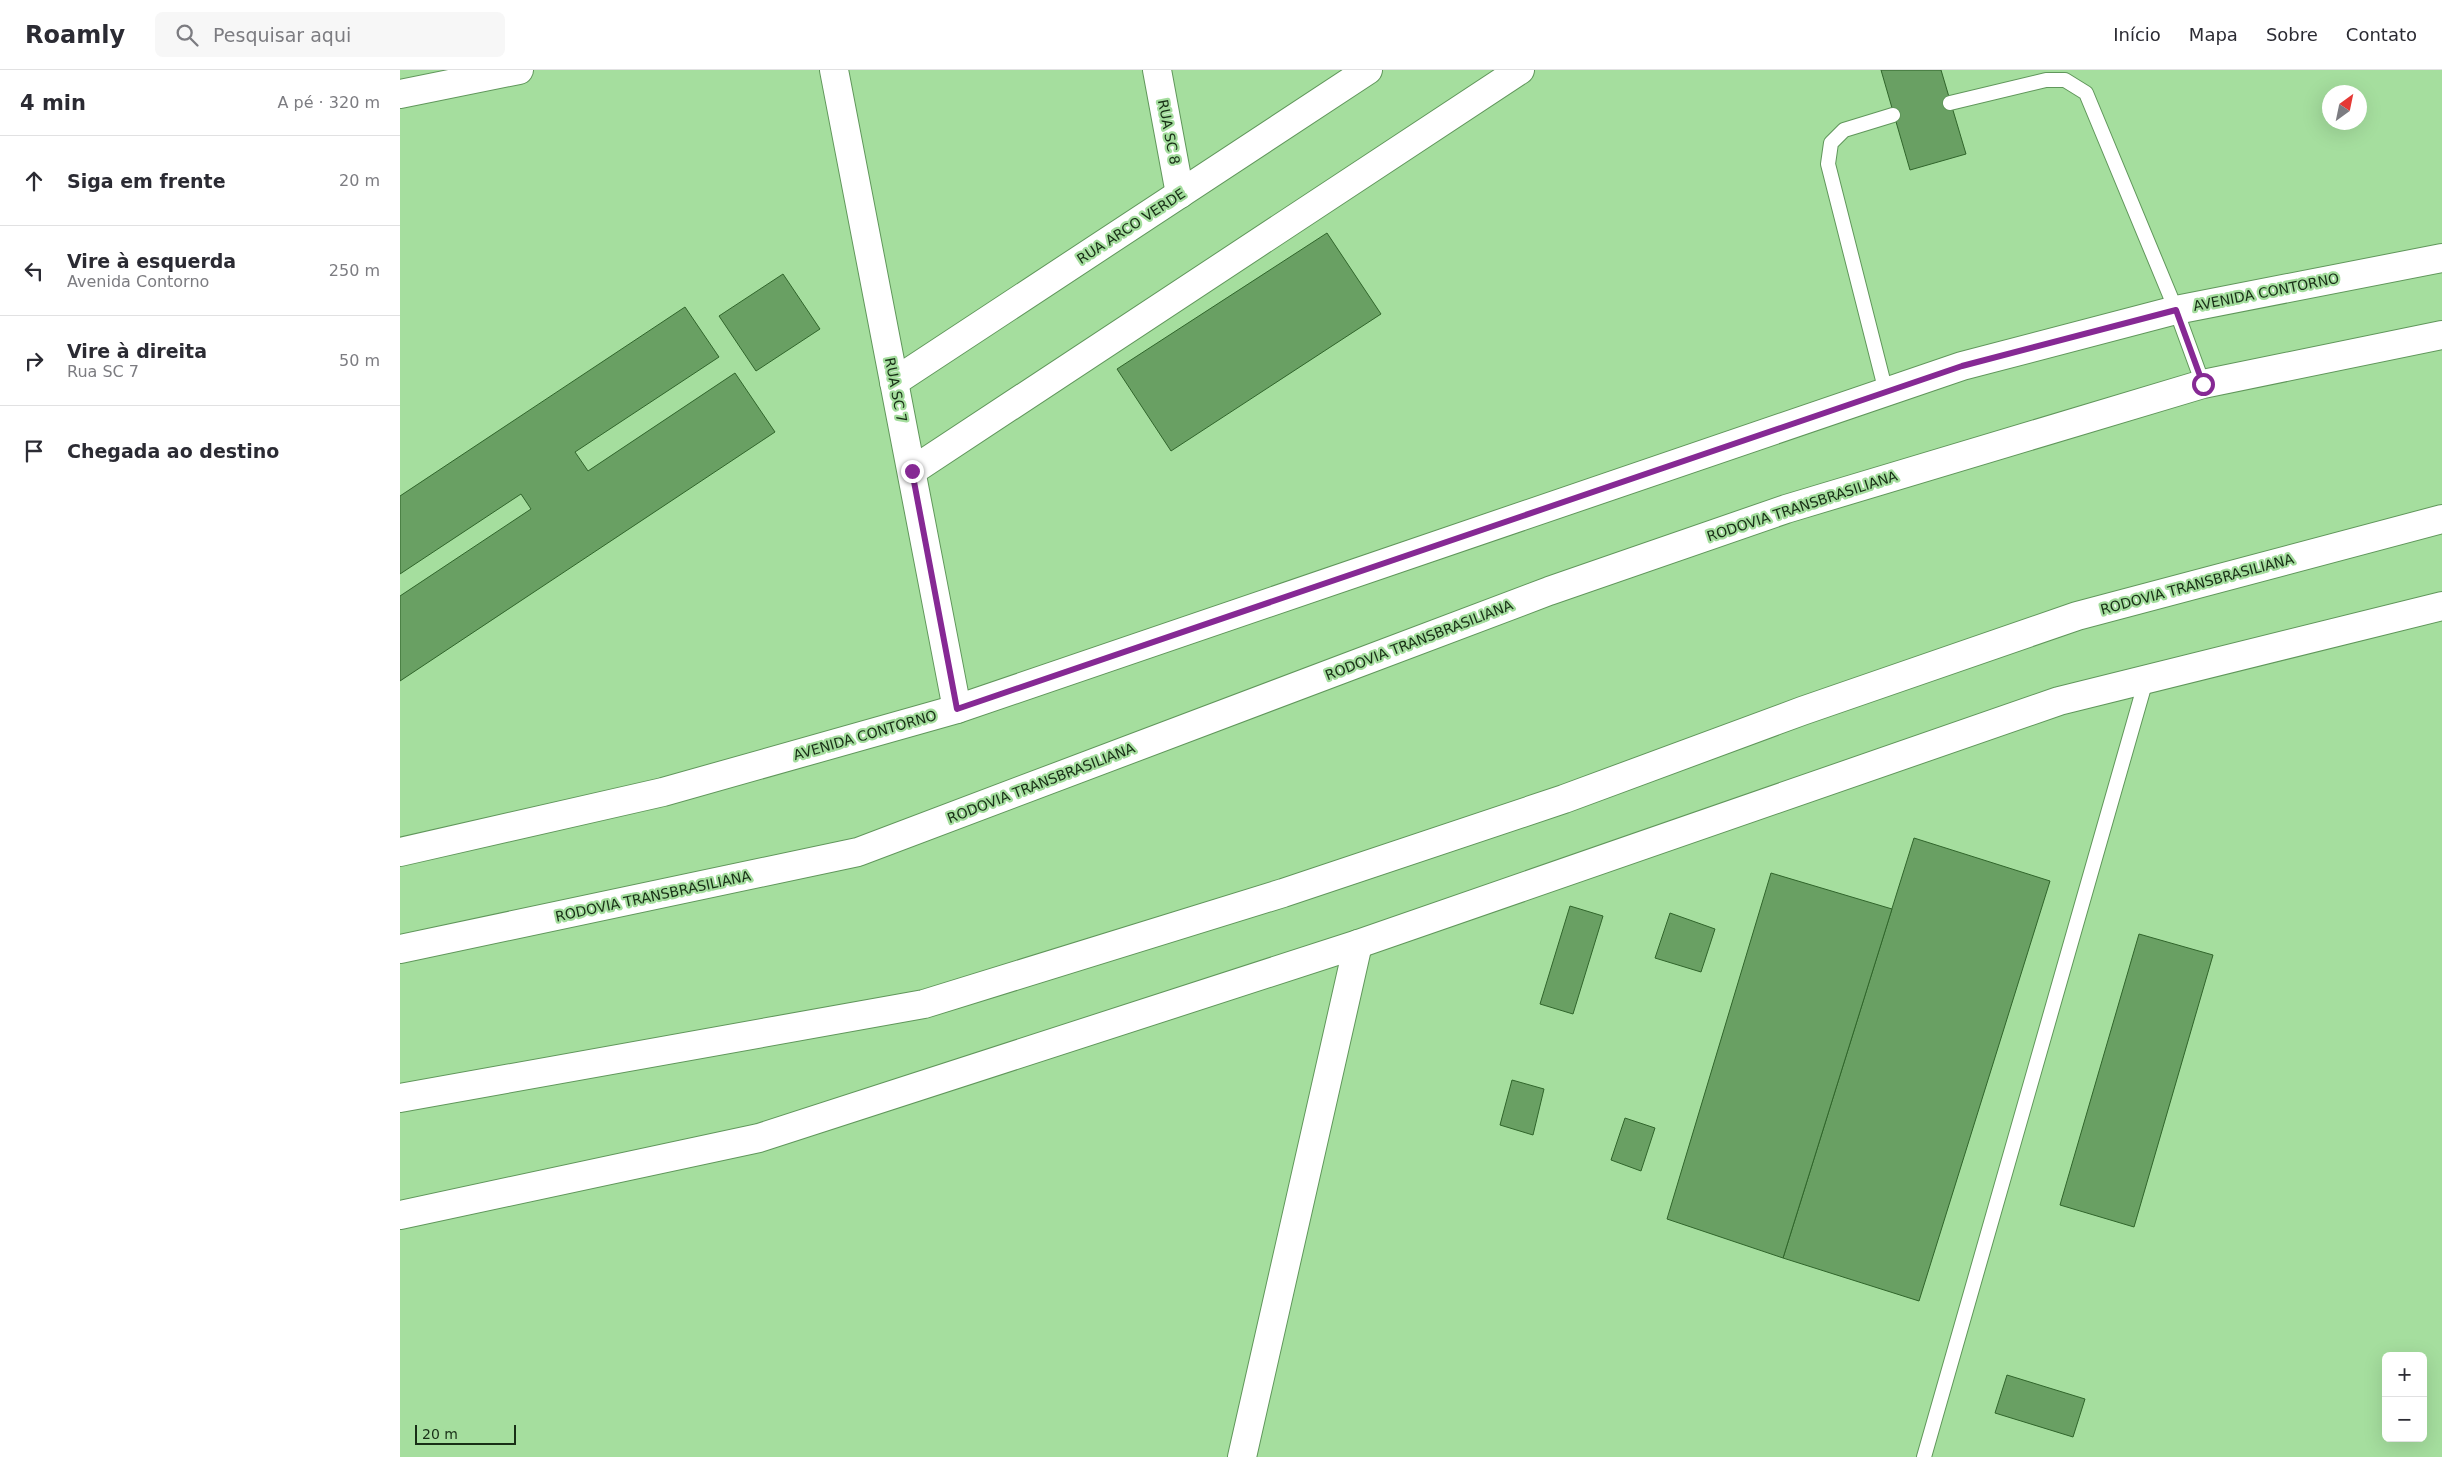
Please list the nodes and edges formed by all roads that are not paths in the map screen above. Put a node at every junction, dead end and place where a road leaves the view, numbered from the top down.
1 (519, 70) edge
2 (834, 70) edge
3 (1157, 70) edge
4 (1368, 70) edge
5 (1520, 70) edge
6 (400, 94) edge
7 (1950, 103) dead end
8 (1893, 115) dead end
9 (1180, 194) junction
10 (2442, 258) edge
11 (2176, 310) junction
12 (2442, 335) edge
13 (894, 382) junction
14 (2203, 384) junction
15 (1886, 392) junction
16 (912, 471) junction
17 (2442, 519) edge
18 (2442, 606) edge
19 (2146, 680) junction
20 (957, 709) junction
21 (400, 852) edge
22 (1358, 944) junction
23 (400, 949) edge
24 (400, 1098) edge
25 (400, 1215) edge
26 (1242, 1457) edge
27 (1924, 1457) edge

1 - 6 main road
2 - 13 main road, RUA SC 7
3 - 9 main road, RUA SC 8
4 - 9 main road, RUA ARCO VERDE
5 - 16 main road
7 - 11 lane
8 - 15 lane
9 - 13 main road, RUA ARCO VERDE
10 - 11 main road, AVENIDA CONTORNO
11 - 14 lane
11 - 15 main road, AVENIDA CONTORNO
12 - 14 main road, RODOVIA TRANSBRASILIANA
13 - 16 main road, RUA SC 7
14 - 23 main road, RODOVIA TRANSBRASILIANA
15 - 20 main road, AVENIDA CONTORNO
16 - 20 main road, RUA SC 7
17 - 24 main road, RODOVIA TRANSBRASILIANA
18 - 19 main road
19 - 22 main road
19 - 27 lane
20 - 21 main road, AVENIDA CONTORNO
22 - 25 main road
22 - 26 main road

